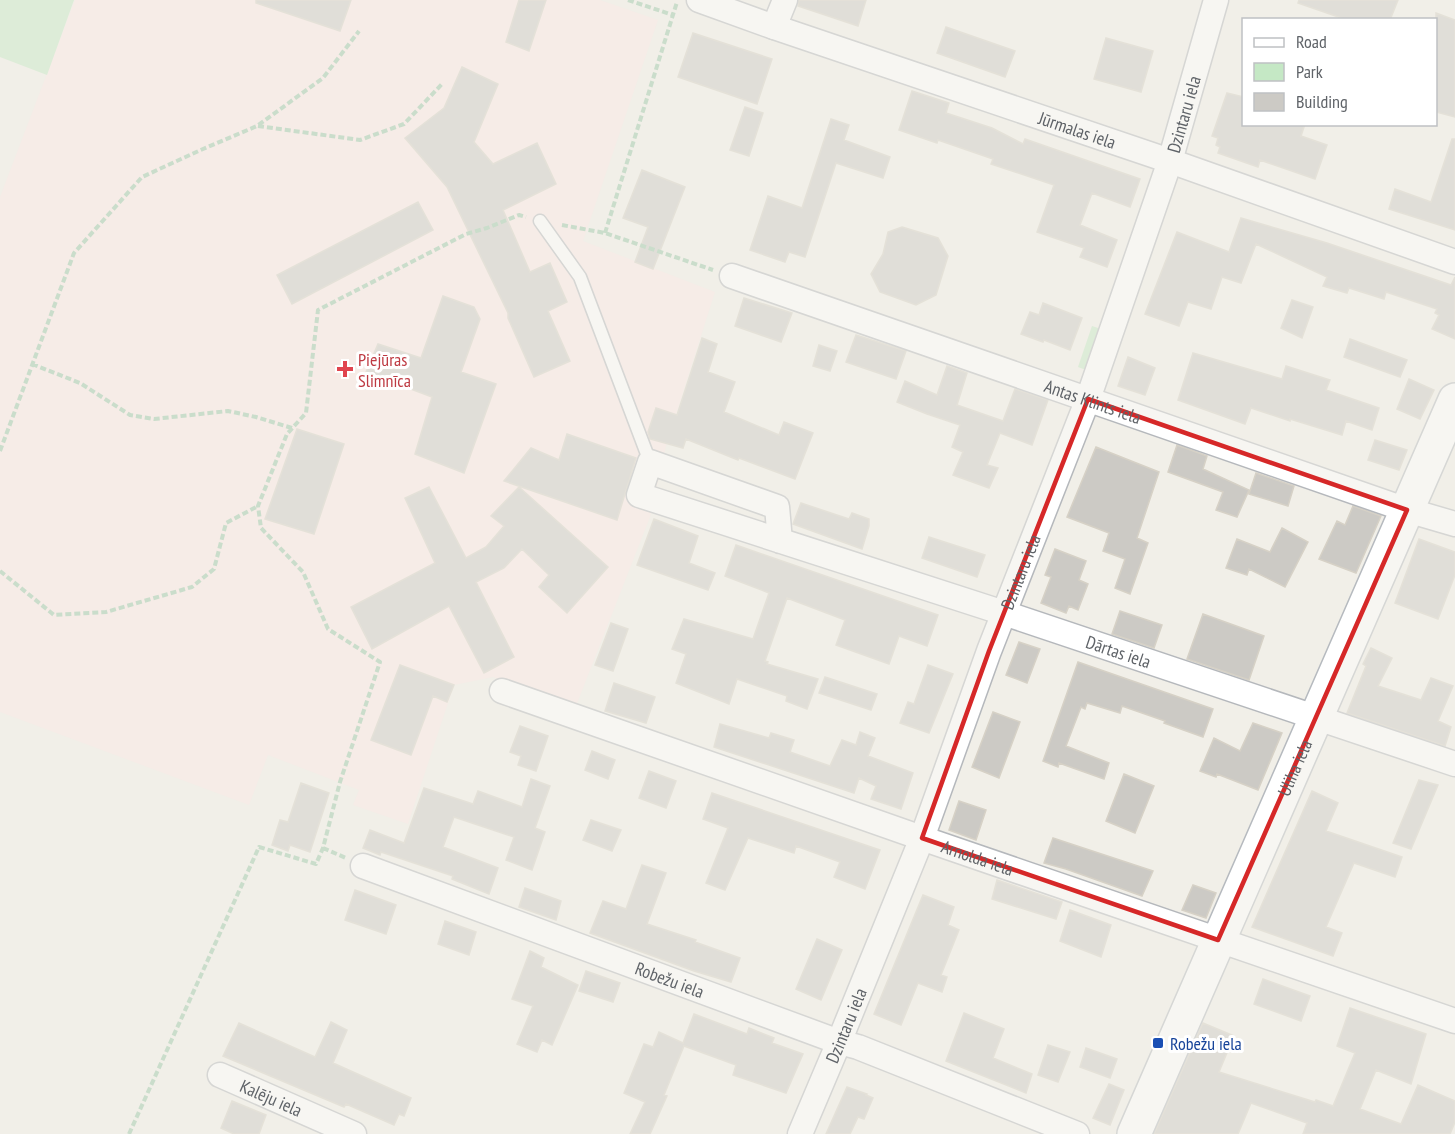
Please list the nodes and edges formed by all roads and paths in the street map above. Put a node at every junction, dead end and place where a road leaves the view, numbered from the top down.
1 (628, 0) edge
2 (678, 0) edge
3 (699, 0) edge
4 (784, 0) edge
5 (1216, 0) edge
6 (673, 15) junction
7 (774, 27) junction
8 (359, 30) dead end
9 (442, 84) dead end
10 (257, 126) junction
11 (1170, 161) junction
12 (540, 221) junction
13 (605, 233) junction
14 (1455, 262) edge
15 (732, 276) joint
16 (32, 364) junction
17 (1088, 399) junction
18 (1455, 400) edge
19 (292, 428) junction
20 (0, 451) edge
21 (650, 462) junction
22 (258, 506) junction
23 (1407, 510) junction
24 (1455, 524) edge
25 (780, 541) junction
26 (0, 571) edge
27 (1004, 613) junction
28 (502, 691) dead end
29 (1316, 717) junction
30 (1455, 764) edge
31 (922, 838) junction
32 (363, 866) dead end
33 (1218, 940) junction
34 (1455, 1021) edge
35 (839, 1042) junction
36 (220, 1075) dead end
37 (129, 1134) edge
38 (354, 1134) edge
39 (800, 1134) edge
40 (1077, 1134) edge
41 (1134, 1134) edge

1 - 6 path
2 - 6 path
3 - 7 street, Jūrmalas iela
4 - 7 street
5 - 11 street, Dzintaru iela
6 - 13 path
7 - 11 street, Jūrmalas iela
8 - 10 path
9 - 10 path
10 - 16 path
11 - 14 street, Jūrmalas iela
11 - 17 street, Dzintaru iela
12 - 13 path
12 - 19 path
12 - 21 lane
13 - 15 path
15 - 17 street, Antas Klints iela
16 - 19 path
16 - 20 path
17 - 23 street, Antas Klints iela
17 - 27 street, Dzintaru iela
18 - 23 main road, Uliha iela
19 - 22 path
21 - 25 street
21 - 25 street, Dārtas iela
22 - 26 path
22 - 37 path
23 - 24 street, Antas Klints iela
23 - 29 main road, Uliha iela
25 - 27 street, Dārtas iela
27 - 29 street, Dārtas iela
27 - 31 street, Dzintaru iela
28 - 31 street, Arnolda iela
29 - 30 street, Dārtas iela
29 - 33 main road, Uliha iela
31 - 33 street, Arnolda iela
31 - 35 street, Dzintaru iela
32 - 35 street, Robežu iela
33 - 34 street, Arnolda iela
33 - 41 main road, Uliha iela
35 - 39 street, Dzintaru iela
35 - 40 street, Robežu iela
36 - 38 street, Kalēju iela

